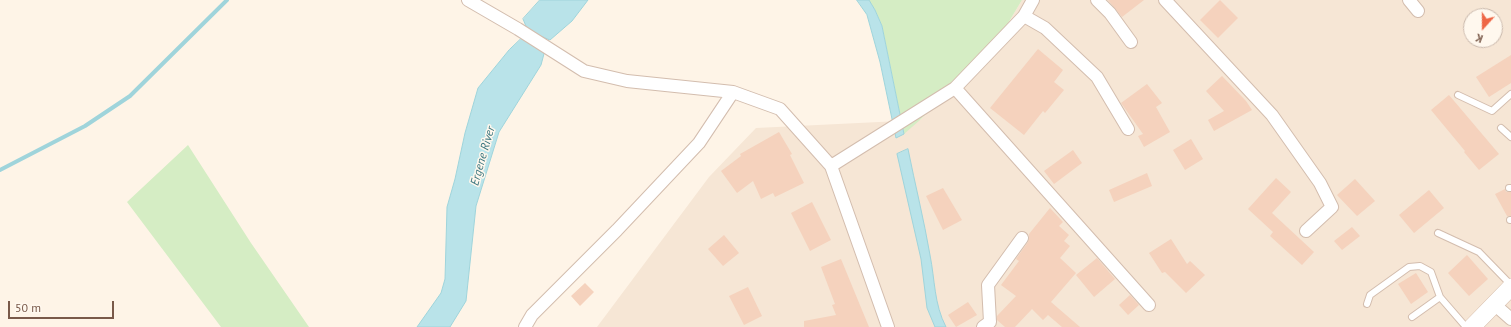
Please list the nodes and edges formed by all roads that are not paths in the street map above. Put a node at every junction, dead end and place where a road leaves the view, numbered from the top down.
1 (468, 0) edge
2 (1033, 0) edge
3 (1097, 0) edge
4 (1165, 0) edge
5 (1409, 0) edge
6 (1418, 12) dead end
7 (1024, 16) junction
8 (1131, 42) dead end
9 (955, 88) junction
10 (733, 92) junction
11 (1511, 94) edge
12 (1458, 95) dead end
13 (1501, 128) dead end
14 (1128, 129) dead end
15 (1511, 137) edge
16 (831, 166) junction
17 (1306, 231) dead end
18 (1438, 233) dead end
19 (1022, 238) dead end
20 (1511, 286) edge
21 (1440, 297) junction
22 (1367, 304) dead end
23 (1494, 304) junction
24 (1149, 305) dead end
25 (1412, 317) dead end
26 (1511, 319) edge
27 (525, 327) edge
28 (888, 327) edge
29 (983, 327) edge
30 (1466, 327) edge
31 (1472, 327) edge

1 - 10 street
2 - 7 street
3 - 8 street
4 - 17 street
5 - 6 street
7 - 9 street
7 - 14 street
9 - 16 street
9 - 24 street
10 - 16 street
10 - 27 street
11 - 12 lane
13 - 15 lane
16 - 28 street
18 - 20 lane
19 - 29 street
20 - 23 main road
21 - 22 lane
21 - 25 lane
21 - 30 lane
23 - 26 street
23 - 31 main road

